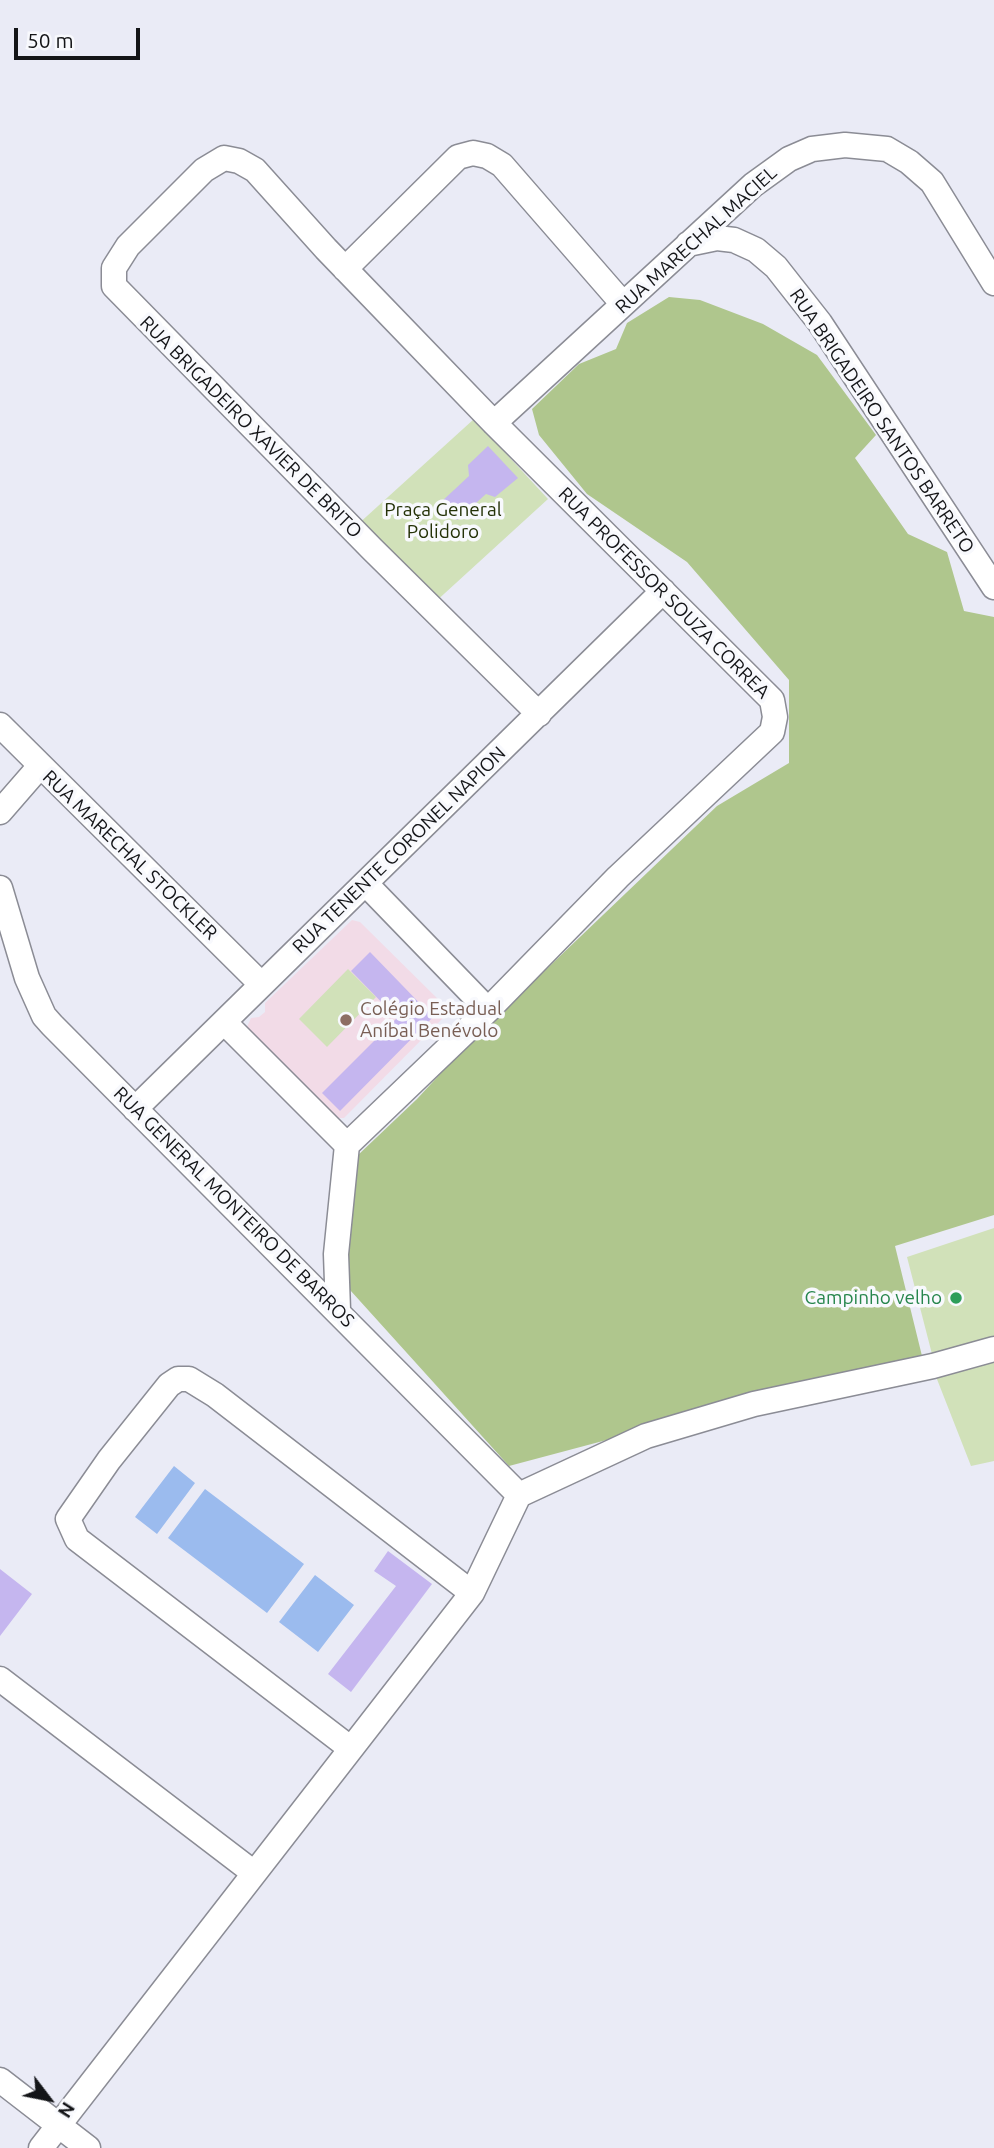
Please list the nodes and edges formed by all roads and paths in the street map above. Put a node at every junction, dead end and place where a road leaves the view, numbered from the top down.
1 (688, 244) junction
2 (345, 269) junction
3 (994, 283) edge
4 (114, 286) joint
5 (623, 304) junction
6 (494, 423) junction
7 (994, 587) edge
8 (663, 591) junction
9 (539, 714) junction
10 (0, 725) edge
11 (40, 766) junction
12 (0, 812) edge
13 (366, 884) junction
14 (0, 888) edge
15 (261, 984) junction
16 (488, 1010) junction
17 (224, 1022) junction
18 (135, 1109) junction
19 (347, 1144) junction
20 (338, 1310) junction
21 (994, 1349) edge
22 (519, 1495) junction
23 (472, 1593) junction
24 (0, 1679) edge
25 (350, 1748) junction
26 (254, 1873) junction
27 (0, 2080) edge
28 (59, 2126) junction
29 (41, 2148) edge
30 (88, 2148) edge

1 - 3 street, RUA MARECHAL MACIEL
1 - 5 street, RUA MARECHAL MACIEL
1 - 7 street, RUA BRIGADEIRO SANTOS BARRETO
2 - 4 street, RUA PROFESSOR SOUZA CORREA
2 - 5 street
2 - 6 street, RUA PROFESSOR SOUZA CORREA
4 - 9 street, RUA BRIGADEIRO XAVIER DE BRITO
5 - 6 street, RUA MARECHAL MACIEL
6 - 8 street, RUA PROFESSOR SOUZA CORREA
8 - 9 street, RUA TENENTE CORONEL NAPION
8 - 16 street, RUA PROFESSOR SOUZA CORREA
9 - 13 street, RUA TENENTE CORONEL NAPION
10 - 11 street, RUA MARECHAL STOCKLER
11 - 12 street
11 - 15 street, RUA MARECHAL STOCKLER
13 - 15 street, RUA TENENTE CORONEL NAPION
13 - 16 street
14 - 18 street, RUA GENERAL MONTEIRO DE BARROS
15 - 17 street, RUA TENENTE CORONEL NAPION
16 - 19 street, RUA PROFESSOR SOUZA CORREA
17 - 18 street, RUA TENENTE CORONEL NAPION
17 - 19 street
18 - 20 street, RUA GENERAL MONTEIRO DE BARROS
19 - 20 street
20 - 22 street, RUA GENERAL MONTEIRO DE BARROS
21 - 22 street
22 - 23 street
23 - 25 street
23 - 25 street
24 - 26 street
25 - 26 street
26 - 28 street
27 - 28 street
28 - 29 street
28 - 30 street

